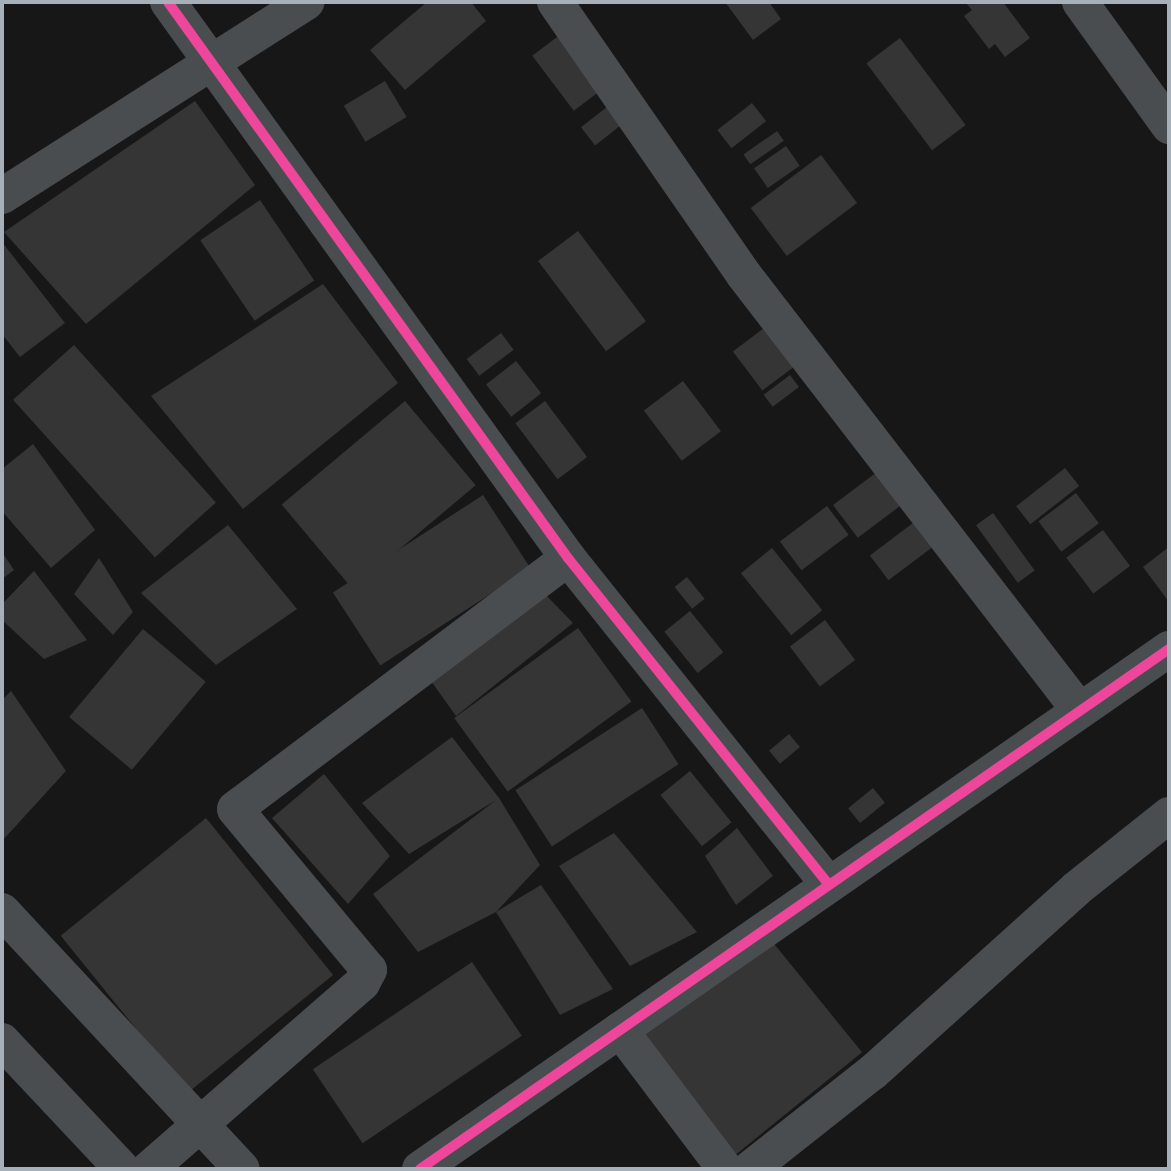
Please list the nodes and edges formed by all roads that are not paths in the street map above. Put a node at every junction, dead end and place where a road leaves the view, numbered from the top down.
1 (168, 2) edge
2 (306, 2) edge
3 (555, 2) edge
4 (1080, 2) edge
5 (211, 63) junction
6 (1169, 126) edge
7 (2, 196) edge
8 (568, 558) junction
9 (1169, 649) edge
10 (1080, 711) junction
11 (1169, 815) edge
12 (829, 885) junction
13 (2, 911) edge
14 (620, 1030) junction
15 (2, 1041) edge
16 (202, 1125) junction
17 (122, 1169) edge
18 (149, 1169) edge
19 (242, 1169) edge
20 (420, 1169) edge
21 (725, 1169) edge
22 (750, 1169) edge

1 - 5 street
2 - 5 street
3 - 10 street
4 - 6 street
5 - 7 street
5 - 8 street
8 - 12 street
8 - 16 street
9 - 10 street
10 - 12 street
11 - 22 street
12 - 14 street
13 - 16 street
14 - 20 street
14 - 21 street
15 - 17 street
16 - 18 street
16 - 19 street

